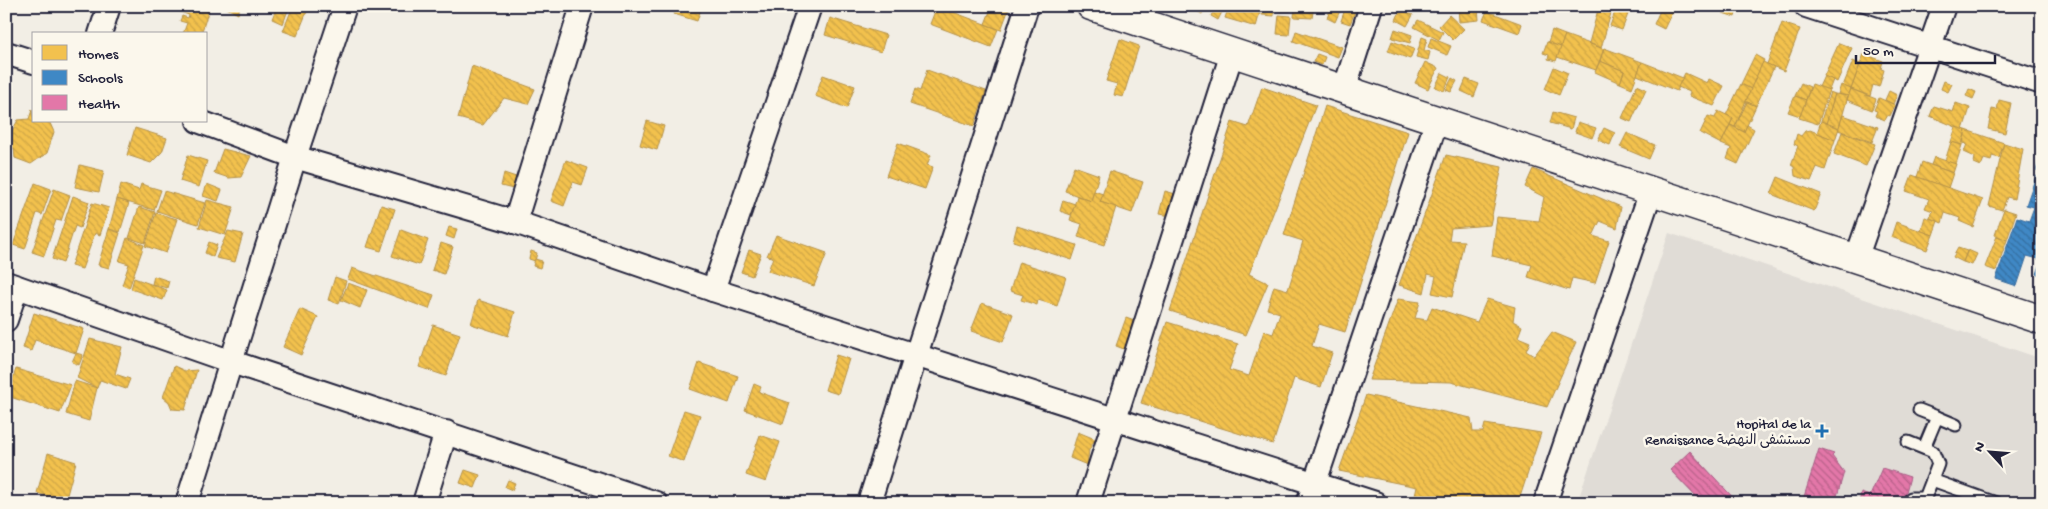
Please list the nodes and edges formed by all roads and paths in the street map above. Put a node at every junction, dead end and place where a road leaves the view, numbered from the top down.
1 (109, 6) edge
2 (345, 6) edge
3 (582, 6) edge
4 (810, 6) edge
5 (1027, 6) edge
6 (1091, 6) edge
7 (1371, 6) edge
8 (1806, 6) edge
9 (1944, 6) edge
10 (101, 32) edge
11 (1931, 46) junction
12 (6, 53) edge
13 (1232, 53) junction
14 (32, 61) edge
15 (2042, 84) edge
16 (1344, 90) junction
17 (1437, 120) junction
18 (201, 122) edge
19 (295, 157) junction
20 (1650, 191) junction
21 (515, 222) junction
22 (1856, 259) junction
23 (12, 285) edge
24 (713, 290) junction
25 (6, 320) edge
26 (2042, 320) edge
27 (916, 354) junction
28 (232, 362) junction
29 (1919, 410) dead end
30 (1938, 417) junction
31 (1115, 418) junction
32 (1956, 425) dead end
33 (446, 432) junction
34 (1908, 442) dead end
35 (1924, 448) junction
36 (1932, 480) junction
37 (1311, 493) edge
38 (1911, 498) dead end
39 (645, 501) edge
40 (187, 503) edge
41 (424, 503) edge
42 (869, 503) edge
43 (1088, 503) edge
44 (1375, 503) edge
45 (1545, 503) edge
46 (1996, 503) edge

1 - 10 street
2 - 19 street
3 - 21 street
4 - 24 street
5 - 27 street
6 - 13 street
7 - 16 street
8 - 11 street
9 - 11 street
11 - 15 street
11 - 22 street
12 - 14 street
13 - 16 street
13 - 31 street
16 - 17 street
17 - 20 street
17 - 37 street
18 - 19 street
19 - 21 street
19 - 28 street
20 - 22 street
20 - 45 street
21 - 24 street
22 - 26 street
23 - 25 street
23 - 28 street
24 - 27 street
27 - 31 street
27 - 42 street
28 - 33 street
28 - 40 street
29 - 30 lane
30 - 32 lane
30 - 35 lane
31 - 37 street
31 - 43 street
33 - 39 street
33 - 41 street
34 - 35 lane
35 - 36 lane
36 - 38 lane
36 - 46 lane
37 - 44 street

